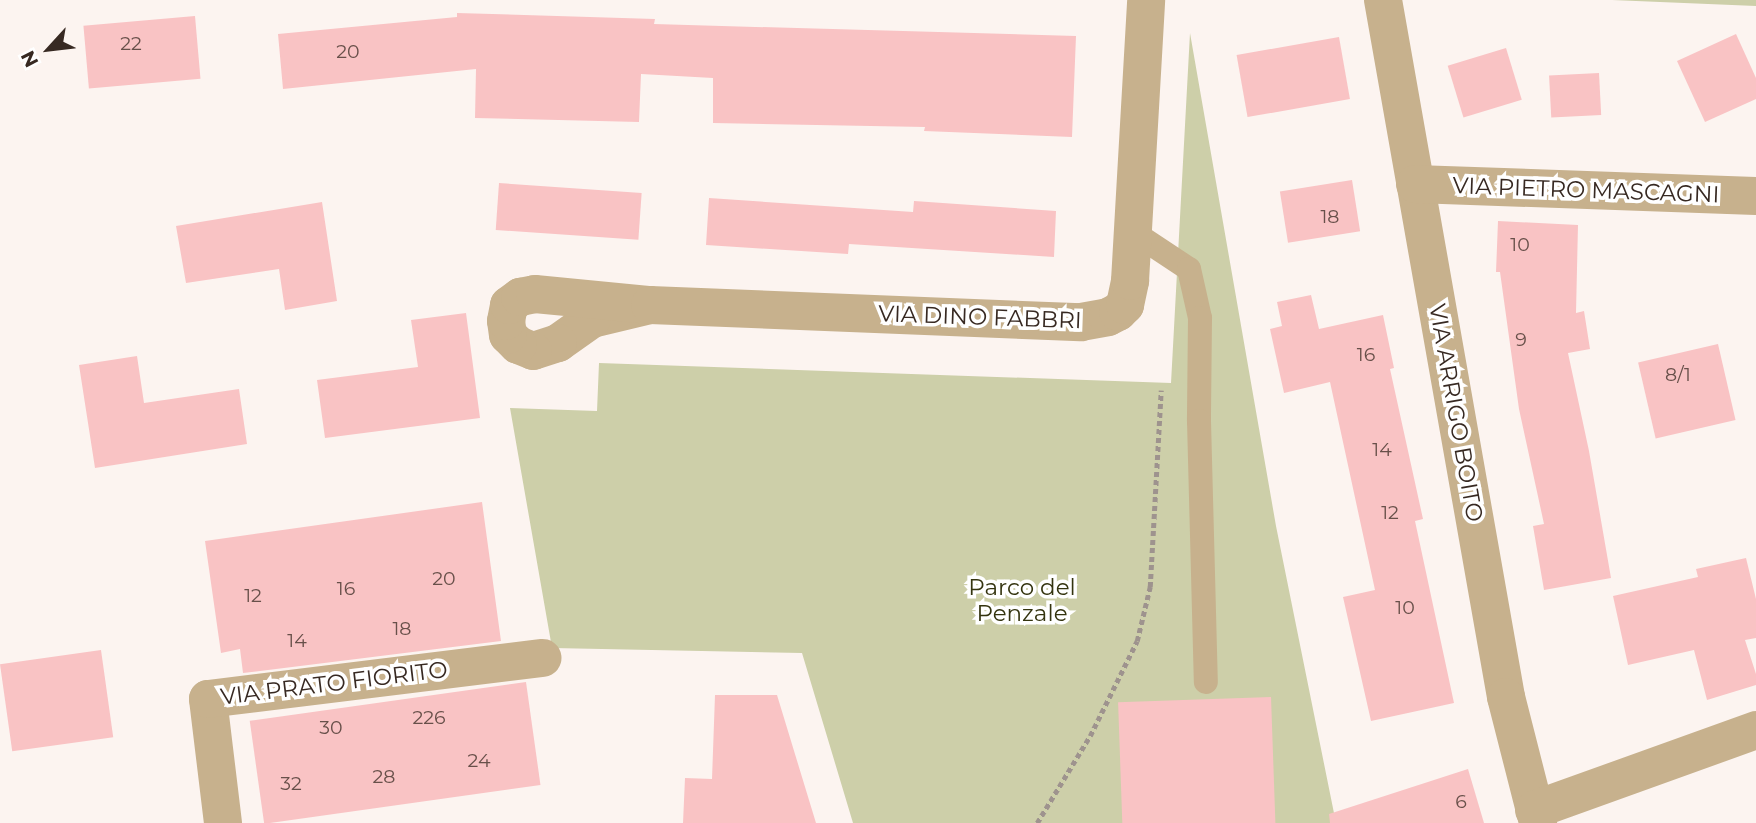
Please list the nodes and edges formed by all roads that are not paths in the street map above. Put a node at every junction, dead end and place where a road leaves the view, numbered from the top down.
1 (1146, 0) edge
2 (1383, 0) edge
3 (1415, 184) junction
4 (1756, 195) edge
5 (1133, 232) junction
6 (650, 305) dead end
7 (542, 658) dead end
8 (1206, 682) dead end
9 (1756, 730) edge
10 (1536, 816) edge
11 (223, 823) edge

1 - 5 street, VIA DINO FABBRI
2 - 3 street, VIA ARRIGO BOITO
3 - 4 street, VIA PIETRO MASCAGNI
3 - 10 street, VIA ARRIGO BOITO
5 - 6 street, VIA DINO FABBRI
5 - 8 lane
7 - 11 street, VIA PRATO FIORITO
9 - 10 street

